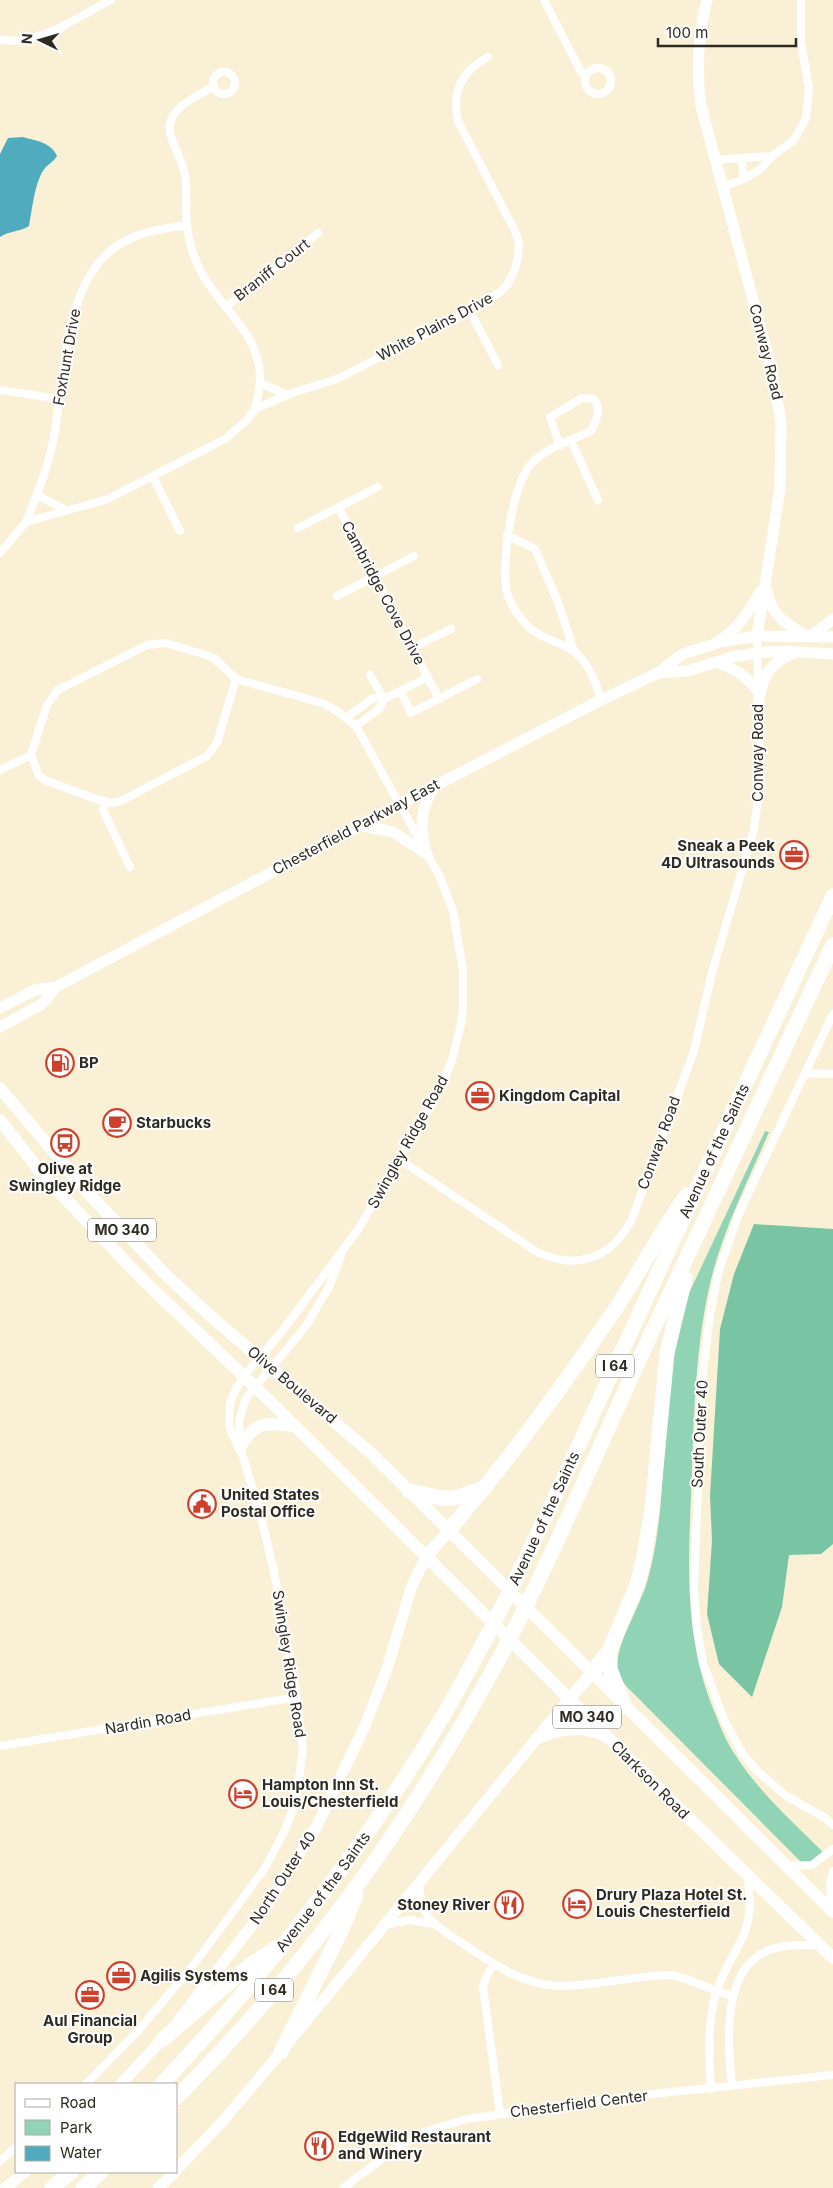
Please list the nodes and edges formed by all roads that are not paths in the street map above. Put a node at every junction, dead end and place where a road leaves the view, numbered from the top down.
1 (111, 0) edge
2 (544, 0) edge
3 (707, 0) edge
4 (801, 0) edge
5 (95, 3) edge
6 (0, 40) edge
7 (488, 57) dead end
8 (586, 76) dead end
9 (214, 86) dead end
10 (772, 156) junction
11 (738, 158) junction
12 (714, 160) junction
13 (744, 179) junction
14 (722, 187) junction
15 (187, 224) junction
16 (318, 233) dead end
17 (226, 306) junction
18 (470, 311) junction
19 (498, 365) dead end
20 (260, 382) junction
21 (0, 390) edge
22 (288, 395) junction
23 (59, 399) junction
24 (255, 409) junction
25 (571, 441) junction
26 (560, 446) junction
27 (153, 477) junction
28 (378, 487) dead end
29 (37, 495) junction
30 (598, 500) dead end
31 (339, 508) junction
32 (66, 510) junction
33 (26, 522) junction
34 (298, 528) dead end
35 (180, 531) dead end
36 (508, 535) junction
37 (0, 552) edge
38 (414, 556) dead end
39 (374, 575) junction
40 (764, 585) junction
41 (336, 596) dead end
42 (833, 619) edge
43 (451, 629) dead end
44 (757, 636) junction
45 (809, 636) junction
46 (833, 638) edge
47 (712, 645) junction
48 (412, 648) junction
49 (574, 650) junction
50 (796, 652) junction
51 (757, 653) junction
52 (833, 654) edge
53 (716, 662) junction
54 (658, 673) junction
55 (370, 675) dead end
56 (428, 678) junction
57 (236, 679) junction
58 (477, 679) dead end
59 (758, 691) junction
60 (401, 692) junction
61 (439, 698) junction
62 (384, 699) junction
63 (600, 700) junction
64 (758, 705) junction
65 (346, 718) junction
66 (356, 726) junction
67 (32, 755) junction
68 (0, 770) edge
69 (436, 785) junction
70 (105, 801) junction
71 (400, 804) junction
72 (359, 825) junction
73 (426, 852) junction
74 (130, 866) dead end
75 (833, 896) edge
76 (833, 944) edge
77 (56, 987) junction
78 (0, 1008) edge
79 (833, 1014) edge
80 (0, 1027) edge
81 (805, 1073) junction
82 (833, 1074) edge
83 (0, 1088) edge
84 (0, 1120) edge
85 (399, 1159) junction
86 (706, 1169) junction
87 (344, 1250) junction
88 (692, 1250) junction
89 (259, 1358) junction
90 (271, 1368) junction
91 (244, 1376) junction
92 (254, 1387) junction
93 (294, 1426) junction
94 (240, 1447) junction
95 (485, 1488) junction
96 (410, 1491) junction
97 (449, 1530) junction
98 (426, 1557) junction
99 (610, 1649) junction
100 (592, 1674) junction
101 (297, 1697) junction
102 (569, 1699) junction
103 (625, 1707) junction
104 (536, 1739) junction
105 (608, 1739) junction
106 (0, 1746) edge
107 (833, 1825) edge
108 (833, 1849) edge
109 (786, 1866) junction
110 (833, 1871) edge
111 (364, 1875) junction
112 (748, 1876) junction
113 (420, 1880) junction
114 (832, 1911) edge
115 (434, 1924) junction
116 (384, 1925) junction
117 (288, 1941) junction
118 (819, 1945) junction
119 (833, 1958) edge
120 (494, 1964) junction
121 (716, 1992) junction
122 (733, 1996) junction
123 (163, 2039) junction
124 (281, 2052) junction
125 (833, 2075) edge
126 (87, 2083) edge
127 (122, 2083) edge
128 (163, 2083) edge
129 (732, 2086) junction
130 (711, 2089) junction
131 (178, 2096) edge
132 (500, 2114) junction
133 (15, 2148) edge
134 (0, 2161) edge
135 (178, 2168) edge
136 (24, 2173) edge
137 (70, 2173) edge
138 (100, 2173) edge
139 (173, 2173) edge
140 (5, 2188) edge
141 (52, 2188) edge
142 (83, 2188) edge
143 (158, 2188) edge
144 (344, 2188) edge

1 - 5 street
2 - 8 street
3 - 12 street, Conway Road
4 - 10 street
5 - 6 street
7 - 18 street, White Plains Drive
9 - 15 street
10 - 11 street
10 - 13 street
11 - 12 street
11 - 13 street
12 - 14 street, Conway Road
13 - 14 street
14 - 40 street, Conway Road
15 - 17 street
15 - 23 street, Foxhunt Drive
16 - 17 street, Braniff Court
17 - 20 street
18 - 19 street
18 - 22 street, White Plains Drive
20 - 22 street
20 - 24 street
21 - 23 street
22 - 24 street, White Plains Drive
23 - 29 street, Foxhunt Drive
24 - 27 street, White Plains Drive
25 - 26 street
25 - 26 street
25 - 30 street
26 - 36 street
27 - 32 street, White Plains Drive
27 - 35 street
28 - 31 street
29 - 32 street
29 - 33 street, Foxhunt Drive
31 - 34 street
31 - 39 street, Cambridge Cove Drive
32 - 33 street, White Plains Drive
33 - 37 street
36 - 49 street
36 - 49 street
38 - 39 street
39 - 41 street
39 - 48 street, Cambridge Cove Drive
40 - 44 street, Conway Road
40 - 45 street
40 - 47 street
42 - 45 street
43 - 48 street
44 - 45 street, Chesterfield Parkway East
44 - 47 street, Chesterfield Parkway East
44 - 51 street, Conway Road
45 - 46 street, Chesterfield Parkway East
47 - 54 street, Chesterfield Parkway East
48 - 56 street, Cambridge Cove Drive
49 - 63 street
50 - 51 street, Chesterfield Parkway East
50 - 52 street, Chesterfield Parkway East
50 - 64 street
51 - 53 street, Chesterfield Parkway East
51 - 59 street, Conway Road
53 - 54 street, Chesterfield Parkway East
53 - 59 street
54 - 63 street, Chesterfield Parkway East
55 - 62 street
56 - 60 street, Cambridge Cove Drive
56 - 61 street, Cambridge Cove Drive
57 - 65 street
57 - 67 street
57 - 70 street
58 - 61 street
59 - 64 street, Conway Road
60 - 61 street
60 - 62 street, Cambridge Cove Drive
62 - 65 street, Cambridge Cove Drive
62 - 66 street, Cambridge Cove Drive
63 - 69 street, Chesterfield Parkway East
64 - 85 street, Conway Road
65 - 66 street
66 - 71 street, Swingley Ridge Road
67 - 68 street
67 - 70 street
69 - 71 street, Chesterfield Parkway East
69 - 73 street
70 - 74 street
71 - 72 street, Chesterfield Parkway East
71 - 73 street, Swingley Ridge Road
72 - 73 street
72 - 77 street, Chesterfield Parkway East
73 - 85 street, Swingley Ridge Road
75 - 86 highway, Avenue of the Saints / I 64
76 - 88 highway, Avenue of the Saints / I 64
77 - 78 street, Chesterfield Parkway East
77 - 80 street, Chesterfield Parkway East
79 - 81 street, South Outer 40
81 - 82 street
81 - 107 street, South Outer 40
83 - 89 main road, Olive Boulevard / MO 340
84 - 91 main road, Olive Boulevard / MO 340
85 - 87 street, Swingley Ridge Road
86 - 95 highway
86 - 117 highway, Avenue of the Saints / I 64
87 - 89 street, Swingley Ridge Road
87 - 90 street, Swingley Ridge Road
88 - 99 highway
88 - 111 highway, Avenue of the Saints / I 64
89 - 90 main road, Olive Boulevard / MO 340
89 - 91 street, Swingley Ridge Road
90 - 92 street, Swingley Ridge Road
90 - 96 main road, Olive Boulevard / MO 340
91 - 92 main road, Olive Boulevard / MO 340
91 - 94 street, Swingley Ridge Road
92 - 93 main road, Olive Boulevard / MO 340
92 - 94 street, Swingley Ridge Road
93 - 94 main road
93 - 98 main road, Olive Boulevard / MO 340
94 - 101 street, Swingley Ridge Road
95 - 96 highway
95 - 97 highway
96 - 97 main road, Olive Boulevard / MO 340
97 - 98 main road
97 - 100 main road, Olive Boulevard / MO 340
98 - 102 main road, Clarkson Road / MO 340
98 - 123 street, North Outer 40
99 - 100 highway
99 - 103 highway
100 - 102 main road
100 - 103 main road, MO 340
101 - 106 street, Nardin Road
101 - 126 street, Swingley Ridge Road
102 - 104 street
102 - 105 main road, Clarkson Road / MO 340
103 - 109 main road, MO 340
104 - 105 main road
104 - 113 street
105 - 112 main road, Clarkson Road / MO 340
108 - 109 street
109 - 114 main road, MO 340
110 - 114 street
111 - 124 highway
111 - 131 highway, Avenue of the Saints / I 64
112 - 118 main road, Clarkson Road / MO 340
112 - 121 street
113 - 115 street
113 - 116 street
115 - 116 street
115 - 120 street
116 - 124 street
117 - 123 highway
117 - 128 highway, Avenue of the Saints / I 64
118 - 119 main road, Clarkson Road / MO 340
118 - 122 street
120 - 121 street
120 - 132 street
121 - 122 street
121 - 130 street
122 - 129 street
123 - 127 street, North Outer 40
124 - 135 street
125 - 129 street, Chesterfield Center
129 - 130 street, Chesterfield Center
130 - 132 street, Chesterfield Center
132 - 144 street, Chesterfield Center
133 - 134 street
136 - 140 street
137 - 141 highway
138 - 142 highway
139 - 143 street

